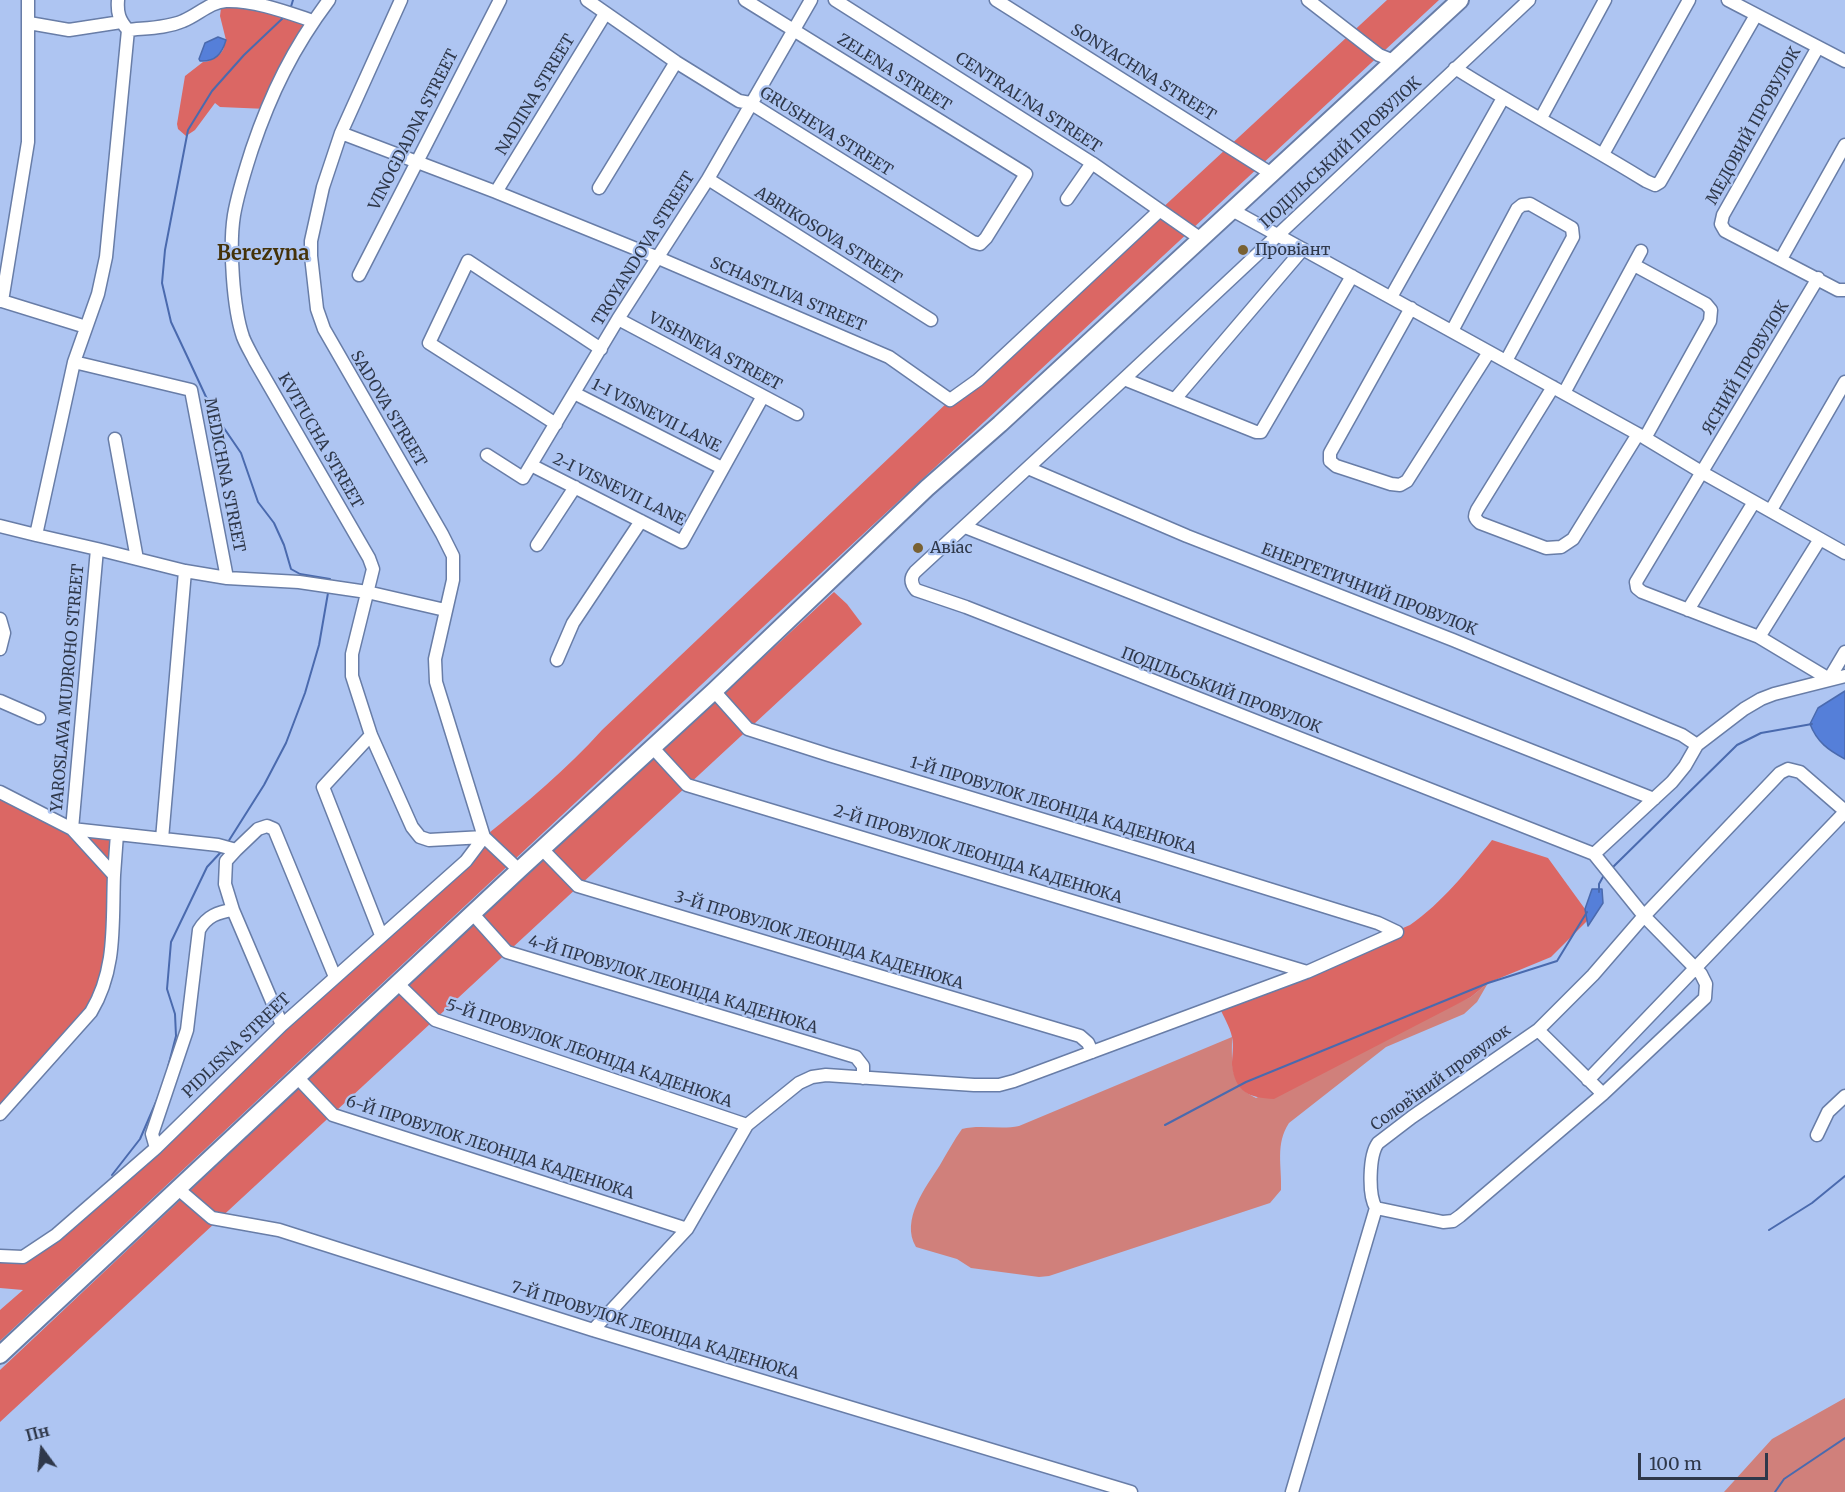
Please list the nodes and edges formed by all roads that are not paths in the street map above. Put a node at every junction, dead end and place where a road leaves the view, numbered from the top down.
1 (28, 0) edge
2 (118, 0) edge
3 (329, 0) edge
4 (401, 0) edge
5 (500, 0) edge
6 (587, 0) edge
7 (745, 0) edge
8 (811, 0) edge
9 (835, 0) edge
10 (996, 0) edge
11 (1308, 0) edge
12 (1460, 0) edge
13 (1528, 0) edge
14 (1605, 0) edge
15 (1689, 0) edge
16 (1728, 0) edge
17 (605, 14) junction
18 (1756, 15) junction
19 (313, 21) junction
20 (29, 22) junction
21 (124, 26) junction
22 (794, 30) junction
23 (1818, 47) junction
24 (1394, 61) junction
25 (676, 62) junction
26 (1845, 62) edge
27 (1455, 68) junction
28 (1503, 98) junction
29 (750, 103) junction
30 (1541, 118) junction
31 (341, 133) junction
32 (1845, 145) edge
33 (1603, 154) junction
34 (416, 161) junction
35 (1092, 163) junction
36 (1026, 174) joint
37 (1272, 174) junction
38 (708, 178) junction
39 (599, 188) dead end
40 (496, 192) junction
41 (1067, 199) dead end
42 (1232, 210) junction
43 (1159, 211) junction
44 (1278, 235) junction
45 (1201, 239) junction
46 (1303, 249) junction
47 (1641, 251) dead end
48 (656, 257) junction
49 (1781, 259) junction
50 (1634, 265) junction
51 (358, 275) dead end
52 (1352, 276) junction
53 (1818, 278) junction
54 (1845, 291) edge
55 (1391, 297) junction
56 (1, 301) edge
57 (1411, 309) junction
58 (618, 319) junction
59 (931, 320) dead end
60 (86, 327) junction
61 (1452, 331) junction
62 (601, 349) junction
63 (1489, 352) junction
64 (1506, 361) junction
65 (74, 362) junction
66 (1125, 379) junction
67 (1845, 382) edge
68 (1559, 390) junction
69 (574, 393) junction
70 (764, 396) junction
71 (1175, 399) junction
72 (797, 414) dead end
73 (556, 424) junction
74 (1642, 436) junction
75 (115, 439) dead end
76 (487, 455) dead end
77 (531, 465) junction
78 (722, 468) junction
79 (1028, 468) junction
80 (1703, 473) junction
81 (575, 487) junction
82 (1754, 502) junction
83 (1771, 510) junction
84 (641, 521) junction
85 (0, 526) edge
86 (964, 527) junction
87 (36, 535) junction
88 (1820, 539) junction
89 (537, 544) dead end
90 (96, 549) junction
91 (1845, 553) edge
92 (137, 559) junction
93 (185, 571) junction
94 (226, 578) junction
95 (367, 591) junction
96 (445, 610) junction
97 (1688, 610) junction
98 (0, 619) edge
99 (1759, 637) junction
100 (0, 649) edge
101 (1845, 652) edge
102 (557, 660) dead end
103 (1845, 676) edge
104 (1829, 679) junction
105 (714, 691) junction
106 (0, 701) edge
107 (39, 718) dead end
108 (371, 735) junction
109 (1697, 745) junction
110 (652, 748) junction
111 (0, 792) edge
112 (1654, 799) junction
113 (1845, 812) edge
114 (72, 829) junction
115 (117, 834) junction
116 (484, 837) junction
117 (162, 839) junction
118 (542, 849) junction
119 (236, 850) junction
120 (1594, 854) junction
121 (519, 870) junction
122 (114, 875) junction
123 (233, 910) junction
124 (472, 913) junction
125 (1644, 916) junction
126 (381, 934) junction
127 (1696, 967) junction
128 (1307, 972) junction
129 (335, 977) junction
130 (398, 983) junction
131 (282, 1025) junction
132 (1538, 1030) junction
133 (1092, 1052) junction
134 (297, 1077) junction
135 (863, 1078) junction
136 (1588, 1080) junction
137 (1603, 1095) junction
138 (1845, 1096) edge
139 (0, 1114) edge
140 (747, 1125) junction
141 (1816, 1135) dead end
142 (156, 1148) junction
143 (177, 1188) junction
144 (1376, 1208) junction
145 (687, 1229) junction
146 (0, 1256) edge
147 (593, 1330) junction
148 (0, 1355) edge
149 (1131, 1492) edge
150 (1292, 1492) edge

1 - 20 street
2 - 21 street
3 - 19 street, KVITUCHA STREET
4 - 31 street, SADOVA STREET
5 - 34 street, VINOGDADNA STREET
6 - 17 street, GRUSHEVA STREET
7 - 22 street, ZELENA STREET
8 - 22 street, TROYANDOVA STREET
9 - 35 street, CENTRAL'NA STREET
10 - 37 street, SONYACHNA STREET
11 - 24 street
12 - 24 highway
13 - 27 street, ПОДІЛЬСЬКИЙ ПРОВУЛОК
14 - 30 street
15 - 33 street
16 - 18 street
17 - 25 street, GRUSHEVA STREET
17 - 40 street, NADIINA STREET
18 - 23 street
18 - 33 street
19 - 21 street
19 - 95 street, KVITUCHA STREET
20 - 21 street
20 - 56 street
21 - 60 street
22 - 29 street, TROYANDOVA STREET
22 - 36 street, ZELENA STREET
23 - 26 street
23 - 49 street, МЕДОВИЙ ПРОВУЛОК
24 - 37 highway
25 - 29 street, GRUSHEVA STREET
25 - 39 street
27 - 28 street
27 - 44 street, ПОДІЛЬСЬКИЙ ПРОВУЛОК
28 - 30 street
28 - 55 street
29 - 36 street, GRUSHEVA STREET
29 - 38 street, TROYANDOVA STREET
30 - 33 street
31 - 34 street, SCHASTLIVA STREET
31 - 96 street, SADOVA STREET
32 - 49 street
34 - 40 street, SCHASTLIVA STREET
34 - 51 street, VINOGDADNA STREET
35 - 41 street
35 - 43 street, CENTRAL'NA STREET
37 - 42 highway
38 - 48 street, TROYANDOVA STREET
38 - 59 street, ABRIKOSOVA STREET
40 - 48 street, SCHASTLIVA STREET
42 - 44 street
42 - 45 highway
43 - 45 street, CENTRAL'NA STREET
43 - 48 street, SCHASTLIVA STREET
44 - 46 street
44 - 66 street, ПОДІЛЬСЬКИЙ ПРОВУЛОК
45 - 105 highway
46 - 52 street
46 - 71 street
47 - 50 street
48 - 58 street, TROYANDOVA STREET
49 - 53 street, МЕДОВИЙ ПРОВУЛОК
50 - 68 street
50 - 74 street
52 - 55 street
52 - 71 street
53 - 54 street, МЕДОВИЙ ПРОВУЛОК
53 - 80 street, ЯСНИЙ ПРОВУЛОК
55 - 57 street
56 - 60 street
57 - 61 street
57 - 63 street
58 - 62 street, TROYANDOVA STREET
58 - 70 street, VISHNEVA STREET
60 - 65 street
61 - 63 street
61 - 64 street
62 - 69 street, TROYANDOVA STREET
62 - 73 street
63 - 64 street
64 - 68 street
65 - 87 street
65 - 94 street, MEDICHNA STREET
66 - 71 street
66 - 79 street, ПОДІЛЬСЬКИЙ ПРОВУЛОК
67 - 83 street
68 - 74 street
68 - 74 street
69 - 73 street, TROYANDOVA STREET
69 - 78 street, 1-I VISNEVII LANE
70 - 72 street, VISHNEVA STREET
70 - 78 street
73 - 77 street, TROYANDOVA STREET
74 - 80 street
75 - 92 street
76 - 77 street
77 - 81 street, 2-I VISNEVII LANE
78 - 84 street, 2-I VISNEVII LANE
79 - 86 street, ПОДІЛЬСЬКИЙ ПРОВУЛОК
79 - 109 street, ЕНЕРГЕТИЧНИЙ ПРОВУЛОК
80 - 82 street
80 - 97 street, ЯСНИЙ ПРОВУЛОК
81 - 84 street, 2-I VISNEVII LANE
81 - 89 street
82 - 83 street
82 - 97 street
83 - 88 street
84 - 102 street
85 - 87 street, YAROSLAVA MUDROHO STREET
86 - 112 street
86 - 120 street, ПОДІЛЬСЬКИЙ ПРОВУЛОК
87 - 90 street, YAROSLAVA MUDROHO STREET
88 - 91 street
88 - 99 street
90 - 92 street, MEDICHNA STREET
90 - 114 street, YAROSLAVA MUDROHO STREET
92 - 93 street, MEDICHNA STREET
93 - 94 street, MEDICHNA STREET
93 - 117 street
94 - 95 street, MEDICHNA STREET
95 - 96 street, MEDICHNA STREET
95 - 108 street, KVITUCHA STREET
96 - 116 street, SADOVA STREET
97 - 99 street
98 - 100 street
99 - 104 street
101 - 104 street
103 - 104 street
104 - 109 street
105 - 110 highway
105 - 128 street, 1-Й ПРОВУЛОК ЛЕОНІДА КАДЕНЮКА
106 - 107 street
108 - 116 street, KVITUCHA STREET
108 - 126 street
109 - 112 street
110 - 118 highway
110 - 128 street, 2-Й ПРОВУЛОК ЛЕОНІДА КАДЕНЮКА
111 - 114 street
112 - 120 street
113 - 125 street, Соловʼїний провулок
113 - 127 street, Соловʼїний провулок
114 - 115 street
114 - 122 street
115 - 117 street
115 - 122 street
116 - 121 street
116 - 126 street, PIDLISNA STREET
117 - 119 street
118 - 121 highway
118 - 133 street, 3-Й ПРОВУЛОК ЛЕОНІДА КАДЕНЮКА
119 - 123 street
119 - 129 street
120 - 125 street
121 - 124 highway
122 - 139 street
123 - 131 street
123 - 142 street
124 - 130 highway
124 - 135 street, 4-Й ПРОВУЛОК ЛЕОНІДА КАДЕНЮКА
125 - 127 street
125 - 132 street, Соловʼїний провулок
126 - 129 street, PIDLISNA STREET
127 - 136 street, Соловʼїний провулок
127 - 137 street
128 - 133 street
129 - 131 street, PIDLISNA STREET
130 - 134 highway
130 - 140 street, 5-Й ПРОВУЛОК ЛЕОНІДА КАДЕНЮКА
131 - 142 street, PIDLISNA STREET
132 - 136 street, Соловʼїний провулок
132 - 144 street, Соловʼїний провулок
133 - 135 street
134 - 143 highway
134 - 145 street, 6-Й ПРОВУЛОК ЛЕОНІДА КАДЕНЮКА
135 - 140 street
136 - 137 street, Соловʼїний провулок
137 - 144 street
138 - 141 street
140 - 145 street
142 - 146 street, PIDLISNA STREET
143 - 147 street, 7-Й ПРОВУЛОК ЛЕОНІДА КАДЕНЮКА
143 - 148 highway
144 - 150 street
145 - 147 street
147 - 149 street, 7-Й ПРОВУЛОК ЛЕОНІДА КАДЕНЮКА

